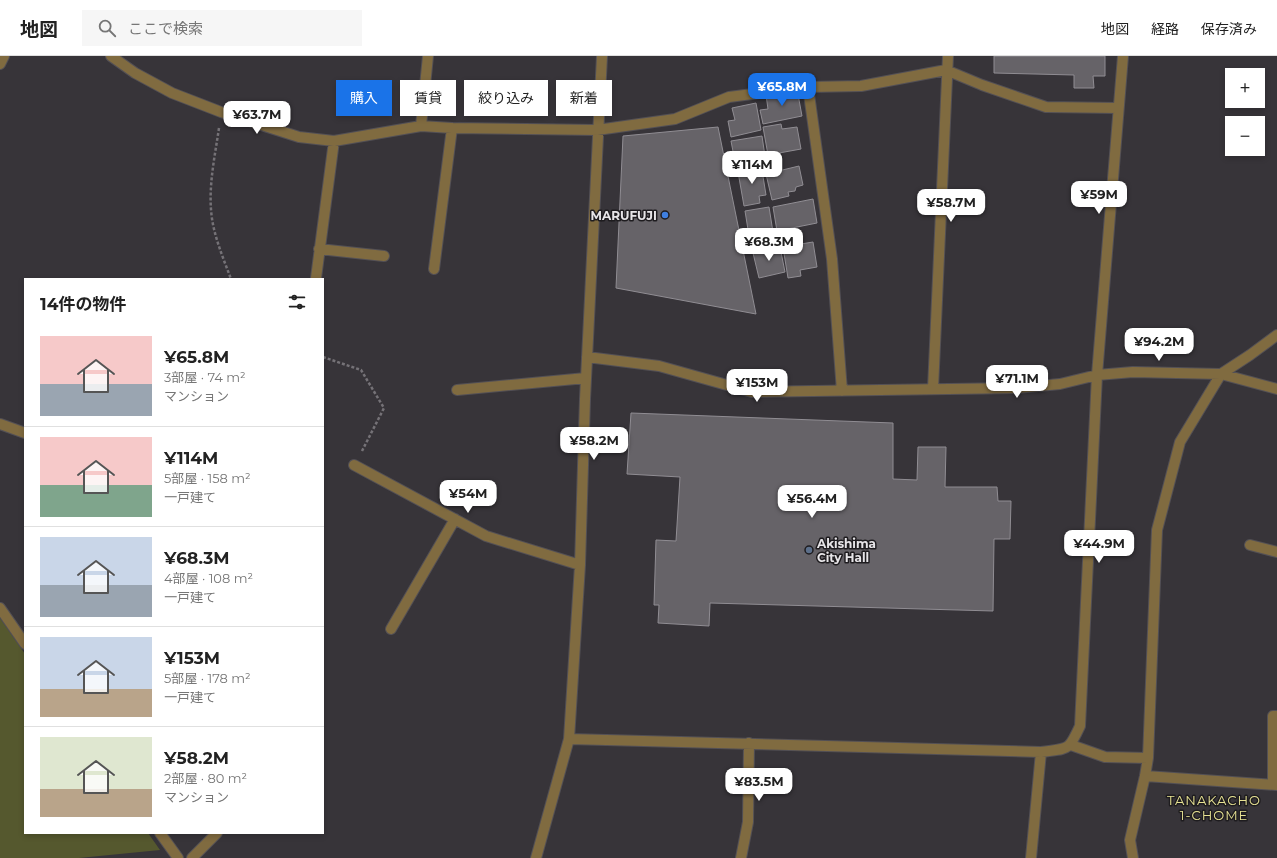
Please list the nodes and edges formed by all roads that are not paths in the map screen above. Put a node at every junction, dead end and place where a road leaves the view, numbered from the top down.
1 (4, 56) edge
2 (111, 56) edge
3 (428, 56) edge
4 (602, 56) edge
5 (948, 56) edge
6 (1123, 56) edge
7 (0, 64) edge
8 (946, 70) junction
9 (808, 87) junction
10 (1118, 108) junction
11 (421, 126) junction
12 (452, 128) junction
13 (597, 130) junction
14 (334, 141) junction
15 (319, 249) junction
16 (384, 256) dead end
17 (434, 269) dead end
18 (316, 278) edge
19 (1277, 335) edge
20 (587, 357) junction
21 (1221, 374) junction
22 (1097, 375) junction
23 (586, 378) junction
24 (933, 389) junction
25 (1277, 389) edge
26 (456, 390) dead end
27 (842, 390) junction
28 (0, 424) edge
29 (24, 433) edge
30 (354, 464) road end
31 (455, 519) junction
32 (1250, 545) dead end
33 (1277, 552) edge
34 (580, 565) junction
35 (0, 608) edge
36 (391, 629) dead end
37 (24, 643) edge
38 (1277, 716) edge
39 (569, 739) junction
40 (749, 743) junction
41 (1071, 745) junction
42 (1041, 752) junction
43 (1148, 758) junction
44 (1145, 776) junction
45 (1275, 784) edge
46 (161, 834) edge
47 (216, 834) edge
48 (178, 858) edge
49 (192, 858) edge
50 (536, 858) edge
51 (741, 858) edge
52 (1031, 858) edge
53 (1132, 858) edge

1 - 7 street
2 - 14 street
3 - 11 street
4 - 13 street
5 - 8 street
6 - 10 street
8 - 9 street
8 - 10 street
8 - 24 street
9 - 13 street
9 - 27 street
10 - 22 street
11 - 12 street
11 - 14 street
12 - 13 street
12 - 17 street
13 - 20 street
14 - 15 street
15 - 16 street
15 - 18 street
19 - 21 street
20 - 23 street
20 - 27 street
21 - 22 street
21 - 25 street
21 - 43 street
22 - 24 street
22 - 41 street
23 - 26 street
23 - 34 street
24 - 27 street
28 - 29 street
30 - 31 street
31 - 34 street
31 - 36 street
32 - 33 street
34 - 39 street
35 - 37 street
38 - 45 street
39 - 40 street
39 - 50 street
40 - 42 street
40 - 51 street
41 - 42 street
41 - 43 street
42 - 52 street
43 - 44 street
44 - 45 street
44 - 53 street
46 - 48 street
47 - 49 street

